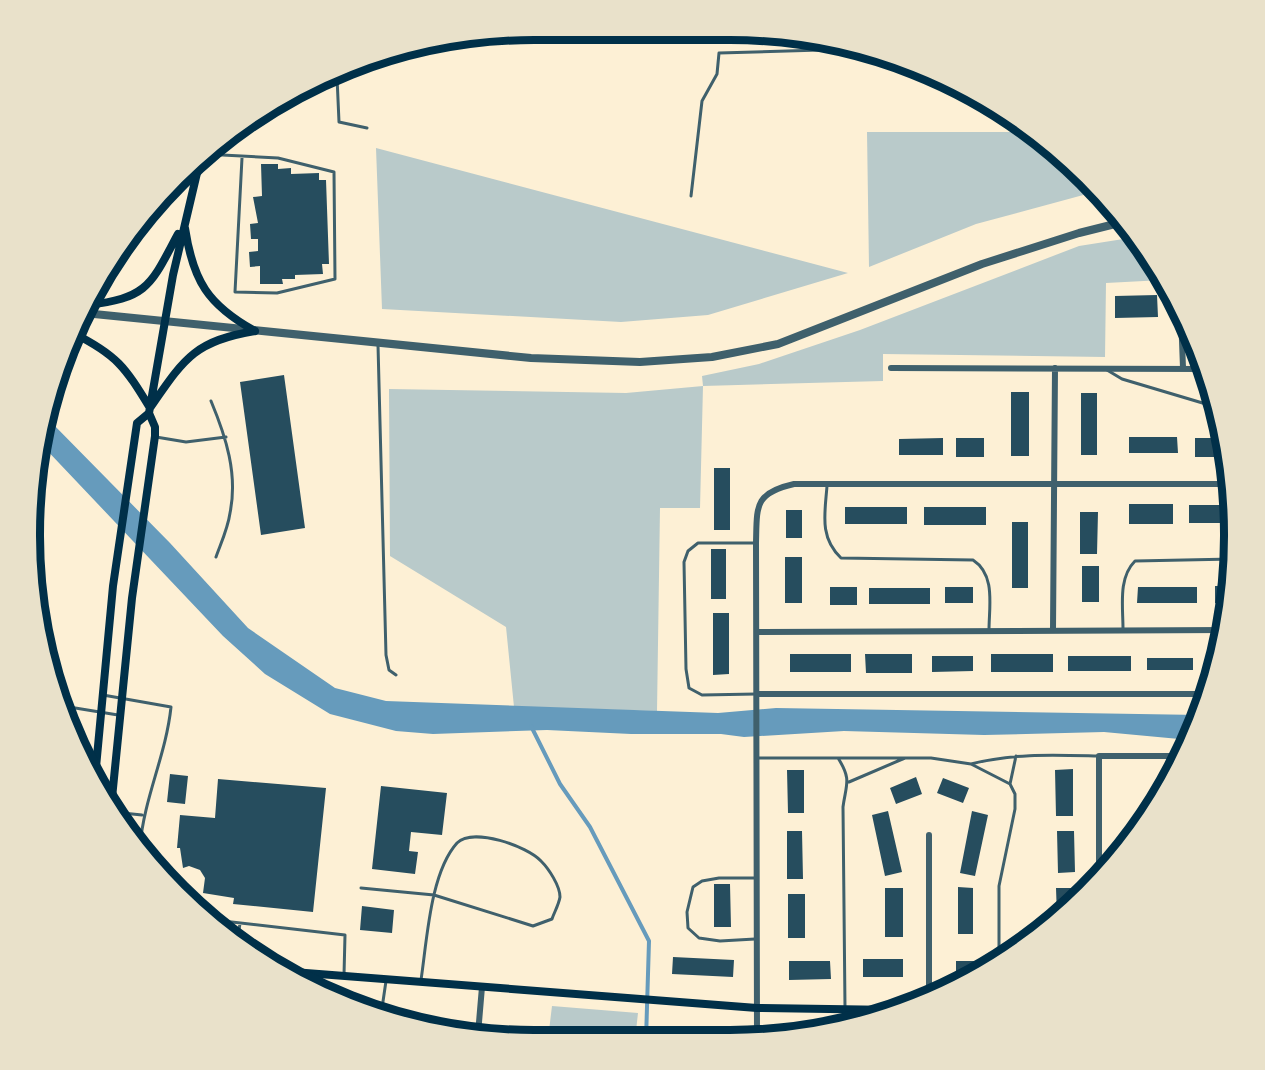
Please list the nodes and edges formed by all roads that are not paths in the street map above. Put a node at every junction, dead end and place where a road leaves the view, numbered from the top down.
1 (823, 50) edge
2 (337, 82) edge
3 (367, 128) dead end
4 (218, 156) edge
5 (242, 158) junction
6 (197, 174) edge
7 (691, 196) dead end
8 (184, 223) junction
9 (1114, 224) edge
10 (98, 303) edge
11 (92, 314) edge
12 (164, 321) junction
13 (255, 331) junction
14 (1182, 335) edge
15 (82, 338) edge
16 (378, 343) junction
17 (891, 368) dead end
18 (1055, 368) junction
19 (1183, 368) junction
20 (1106, 369) junction
21 (1195, 369) edge
22 (211, 400) dead end
23 (1207, 404) edge
24 (149, 410) junction
25 (154, 436) junction
26 (226, 437) junction
27 (827, 484) junction
28 (1053, 484) junction
29 (1221, 484) edge
30 (756, 543) junction
31 (216, 557) dead end
32 (1223, 559) edge
33 (989, 630) junction
34 (1053, 630) junction
35 (1123, 630) junction
36 (1215, 630) edge
37 (757, 632) junction
38 (396, 675) dead end
39 (757, 694) junction
40 (1198, 694) edge
41 (103, 695) junction
42 (122, 699) junction
43 (72, 708) edge
44 (101, 713) junction
45 (120, 715) junction
46 (1016, 756) junction
47 (1099, 756) junction
48 (1173, 756) edge
49 (909, 757) junction
50 (756, 758) junction
51 (838, 758) junction
52 (96, 763) edge
53 (972, 764) junction
54 (849, 782) junction
55 (1010, 784) junction
56 (113, 793) edge
57 (126, 812) edge
58 (142, 815) junction
59 (141, 833) edge
60 (929, 835) dead end
61 (1099, 864) edge
62 (756, 878) junction
63 (361, 888) dead end
64 (435, 895) junction
65 (227, 922) edge
66 (240, 923) junction
67 (239, 931) edge
68 (756, 939) junction
69 (999, 950) edge
70 (307, 974) edge
71 (344, 977) junction
72 (386, 980) junction
73 (420, 982) junction
74 (482, 987) junction
75 (929, 988) edge
76 (382, 1005) edge
77 (757, 1008) junction
78 (845, 1009) junction
79 (869, 1009) edge
80 (479, 1026) edge
81 (757, 1028) edge

1 - 7 lane
2 - 3 lane
4 - 5 lane
5 - 5 lane
6 - 8 main road
8 - 10 main road
8 - 12 main road
8 - 13 main road
9 - 16 street
11 - 12 street
12 - 13 street
12 - 24 main road
13 - 16 street
13 - 24 main road
14 - 19 street
15 - 24 main road
16 - 38 lane
17 - 18 street
18 - 20 street
18 - 28 street
19 - 20 street
19 - 21 street
20 - 23 lane
22 - 26 lane
24 - 25 main road
24 - 41 main road
25 - 26 lane
25 - 42 main road
26 - 31 lane
27 - 28 street
27 - 30 street
27 - 33 lane
28 - 29 street
28 - 34 street
30 - 37 street
30 - 39 lane
32 - 35 lane
33 - 34 street
33 - 37 street
34 - 35 street
35 - 36 street
37 - 39 street
39 - 40 street
39 - 50 street
41 - 42 lane
41 - 44 main road
42 - 45 main road
42 - 58 lane
43 - 44 lane
44 - 45 lane
44 - 52 main road
45 - 56 main road
46 - 47 lane
46 - 53 lane
46 - 55 lane
47 - 48 street
47 - 61 street
49 - 51 lane
49 - 53 lane
49 - 54 lane
50 - 51 lane
50 - 62 street
51 - 54 lane
53 - 55 lane
54 - 78 lane
55 - 69 lane
57 - 58 lane
58 - 59 lane
60 - 75 street
62 - 68 street
62 - 68 lane
63 - 64 lane
64 - 64 lane
64 - 73 lane
65 - 66 lane
66 - 67 lane
66 - 71 lane
68 - 77 street
70 - 71 main road
71 - 72 main road
72 - 73 main road
72 - 76 lane
73 - 74 main road
74 - 77 main road
74 - 80 street
77 - 78 main road
77 - 81 street
78 - 79 main road

